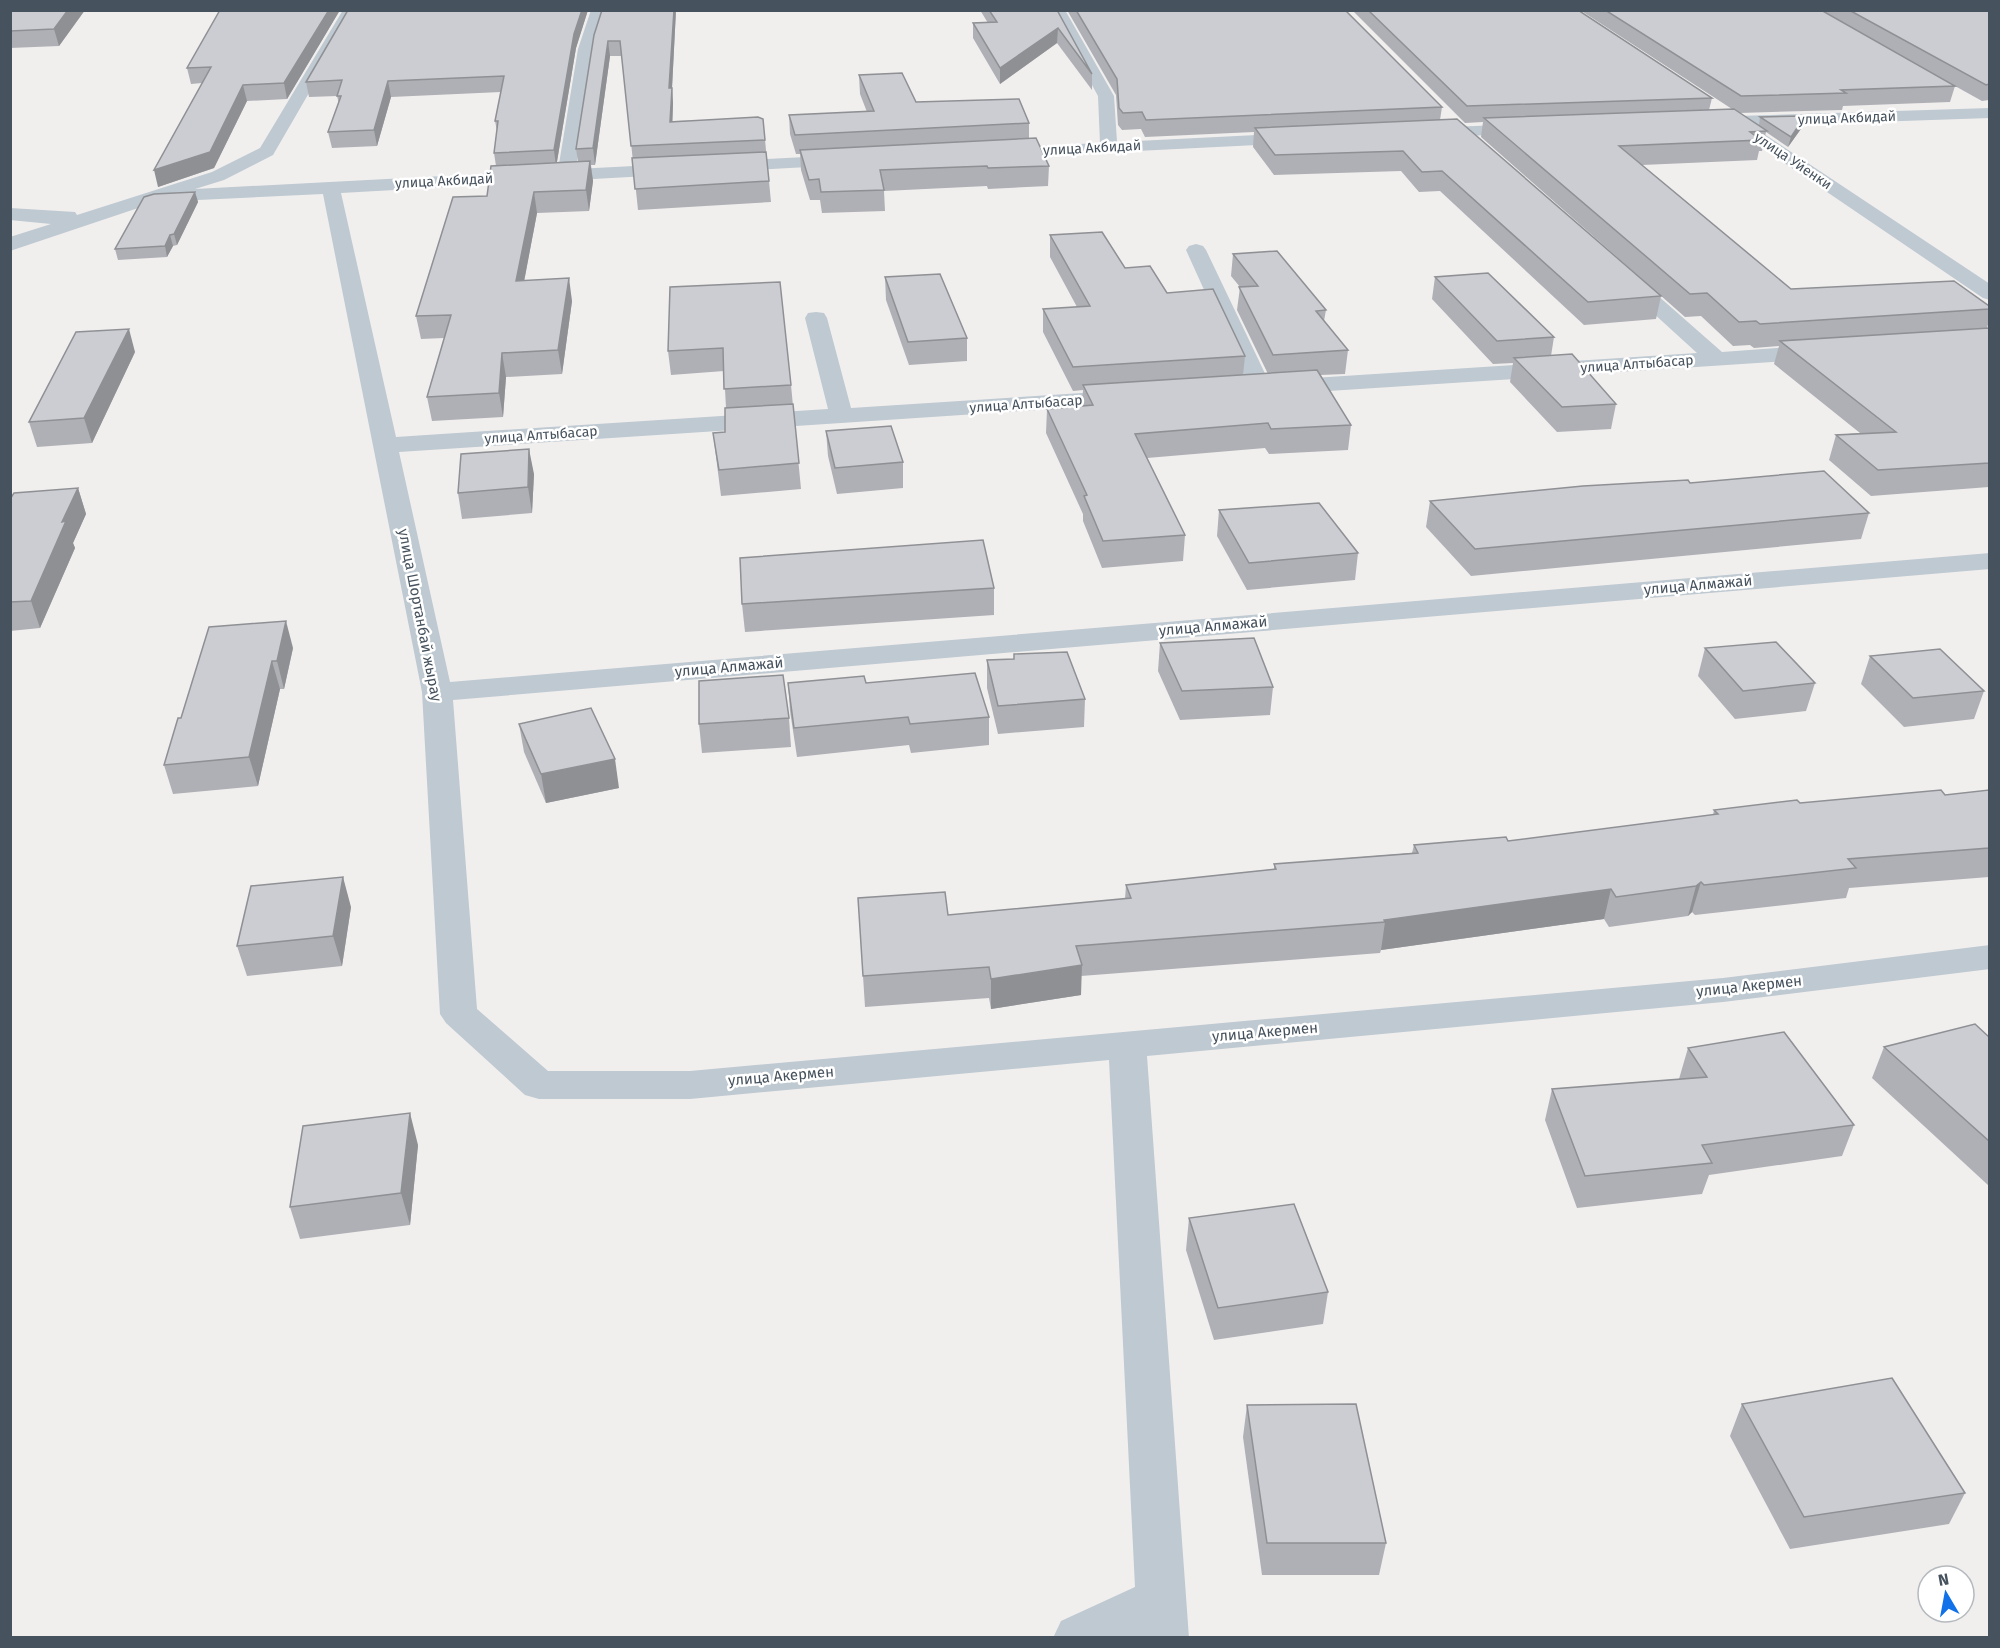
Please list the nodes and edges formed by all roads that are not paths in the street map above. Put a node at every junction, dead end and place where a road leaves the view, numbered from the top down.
1 (350, 10) edge
2 (598, 10) edge
3 (1058, 10) edge
4 (1956, 96) edge
5 (1704, 102) edge
6 (1989, 114) edge
7 (1444, 115) edge
8 (1734, 121) junction
9 (1686, 123) edge
10 (1544, 128) edge
11 (1460, 131) junction
12 (1402, 134) edge
13 (1320, 137) edge
14 (1109, 147) junction
15 (1478, 147) edge
16 (979, 153) edge
17 (861, 160) edge
18 (566, 175) junction
19 (331, 187) junction
20 (158, 196) junction
21 (114, 211) junction
22 (10, 214) edge
23 (10, 245) edge
24 (1196, 250) dead end
25 (1611, 265) edge
26 (1989, 294) edge
27 (816, 318) dead end
28 (1847, 351) edge
29 (1717, 359) junction
30 (1261, 388) junction
31 (1238, 390) edge
32 (1156, 395) edge
33 (841, 416) junction
34 (387, 445) junction
35 (1989, 561) edge
36 (437, 692) junction
37 (1989, 957) edge
38 (1127, 1045) junction
39 (539, 1085) joint
40 (1162, 1619) edge
41 (1079, 1638) edge

1 - 20 street
2 - 18 street
3 - 14 street
4 - 6 street
5 - 8 street, улица Уйенки
6 - 8 street, улица Акбидай
7 - 11 street
8 - 9 street, улица Акбидай
8 - 26 street, улица Уйенки
10 - 11 street
11 - 12 street
11 - 15 street
13 - 14 street, улица Акбидай
14 - 16 street, улица Акбидай
17 - 18 street, улица Акбидай
18 - 19 street, улица Акбидай
19 - 20 street, улица Акбидай
19 - 34 street, улица Шортанбай жырау
20 - 21 street
21 - 22 street
21 - 23 street
24 - 30 street
25 - 29 street
27 - 33 street
28 - 29 street, улица Алтыбасар
29 - 30 street, улица Алтыбасар
30 - 31 street, улица Алтыбасар
32 - 33 street, улица Алтыбасар
33 - 34 street, улица Алтыбасар
34 - 36 street, улица Шортанбай жырау
35 - 36 street, улица Алмажай
36 - 39 street, улица Шортанбай жырау
37 - 38 street, улица Акермен
38 - 39 street, улица Акермен
38 - 40 street
40 - 41 street

